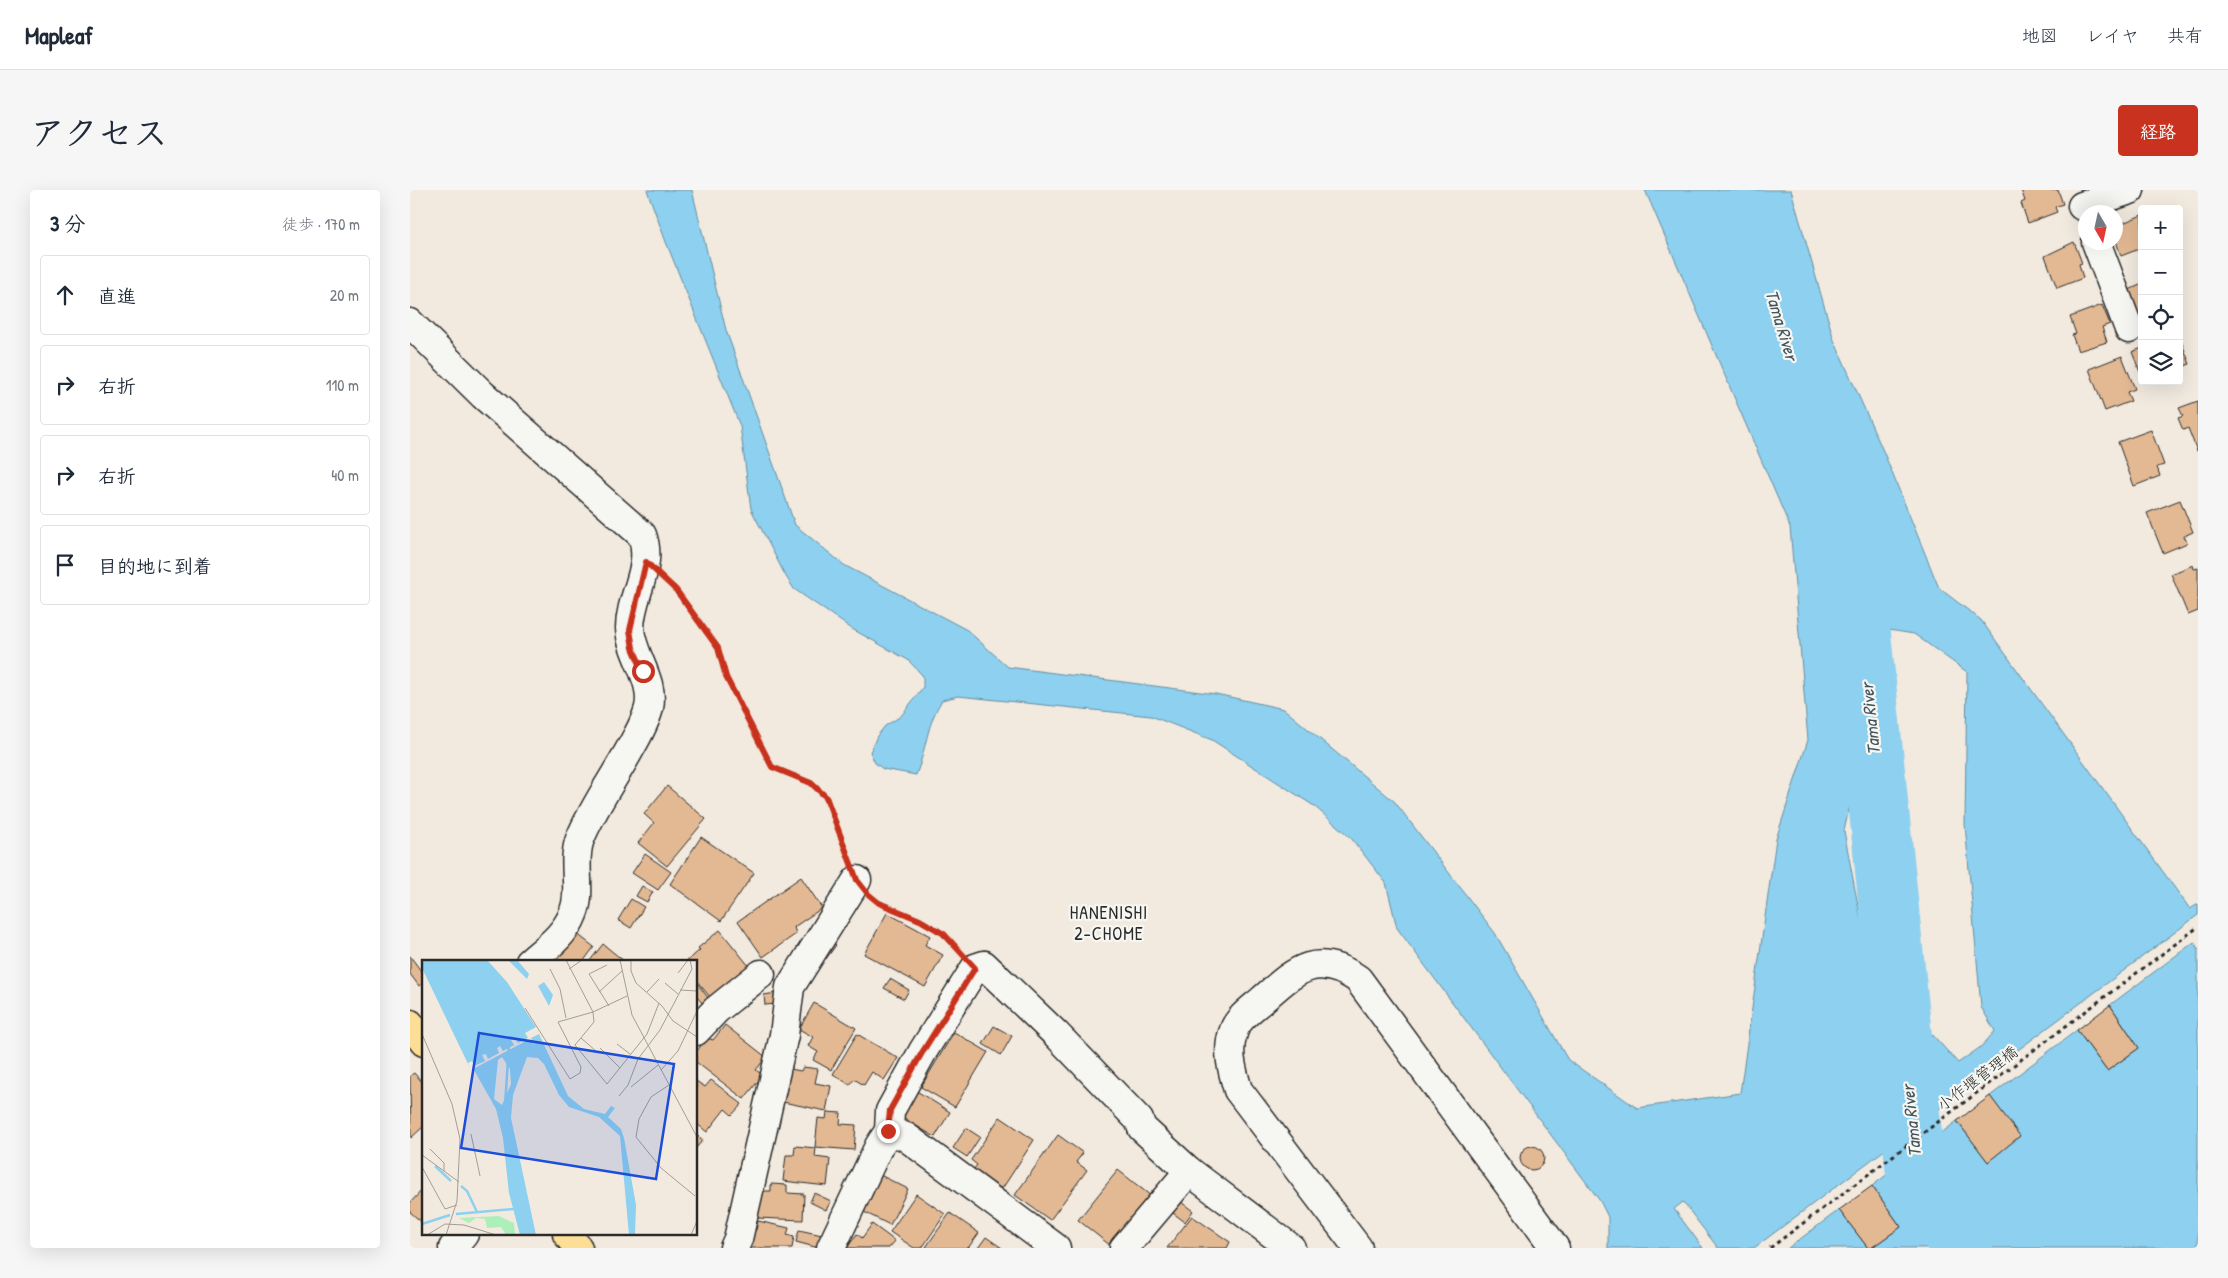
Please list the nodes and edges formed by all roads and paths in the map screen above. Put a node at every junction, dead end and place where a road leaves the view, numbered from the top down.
1 (2130, 190) edge
2 (2081, 204) edge
3 (2099, 250) edge
4 (410, 323) edge
5 (2129, 329) dead end
6 (646, 562) junction
7 (857, 880) junction
8 (2198, 927) edge
9 (532, 960) edge
10 (975, 968) junction
11 (761, 974) dead end
12 (410, 1024) edge
13 (698, 1029) edge
14 (422, 1039) edge
15 (888, 1131) junction
16 (1189, 1171) junction
17 (462, 1236) edge
18 (569, 1236) edge
19 (453, 1248) edge
20 (578, 1248) edge
21 (734, 1248) edge
22 (831, 1248) edge
23 (1056, 1248) edge
24 (1125, 1248) edge
25 (1291, 1248) edge
26 (1358, 1248) edge
27 (1555, 1248) edge
28 (1770, 1248) edge

1 - 2 street
3 - 5 street
4 - 6 street
6 - 7 path
6 - 9 street
7 - 10 path
7 - 21 street
8 - 28 path, 小作堰管理橋
10 - 15 street
10 - 16 street
11 - 13 street
12 - 14 main road
15 - 22 street
15 - 23 street
16 - 24 street
16 - 25 street
17 - 19 street
18 - 20 main road
26 - 27 street

